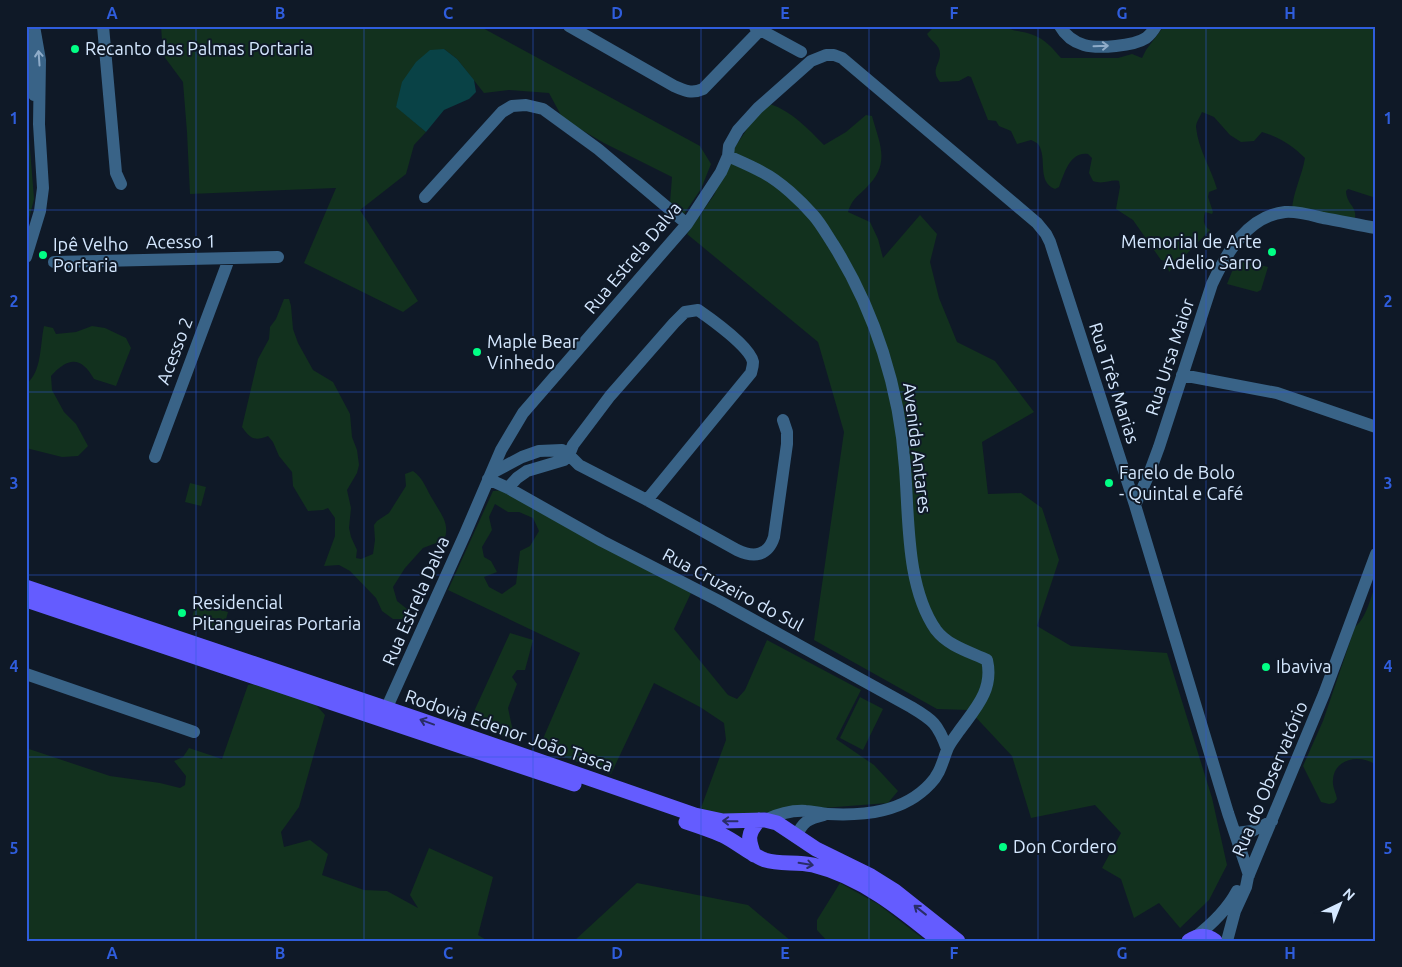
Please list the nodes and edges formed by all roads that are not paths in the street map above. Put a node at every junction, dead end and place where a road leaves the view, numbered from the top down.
1 (34, 26) edge
2 (103, 26) edge
3 (569, 26) edge
4 (1060, 26) edge
5 (1156, 26) edge
6 (759, 28) edge
7 (591, 31) edge
8 (26, 38) edge
9 (801, 52) dead end
10 (826, 54) joint
11 (39, 124) junction
12 (728, 156) junction
13 (121, 184) dead end
14 (425, 197) dead end
15 (687, 224) junction
16 (1376, 228) edge
17 (26, 257) edge
18 (278, 257) dead end
19 (229, 259) junction
20 (54, 262) dead end
21 (1182, 375) junction
22 (783, 420) dead end
23 (1376, 426) edge
24 (569, 454) junction
25 (155, 457) dead end
26 (490, 476) junction
27 (508, 488) junction
28 (647, 500) junction
29 (1133, 500) junction
30 (1376, 554) edge
31 (26, 588) edge
32 (26, 600) edge
33 (26, 674) edge
34 (384, 713) junction
35 (194, 732) dead end
36 (947, 749) junction
37 (827, 814) junction
38 (762, 820) junction
39 (1272, 821) junction
40 (1236, 833) junction
41 (796, 837) junction
42 (754, 856) junction
43 (778, 863) junction
44 (1248, 876) junction
45 (1192, 939) edge
46 (940, 941) edge
47 (958, 941) edge
48 (1215, 941) edge
49 (1227, 941) edge

11 -> 1 street
2 - 13 street
3 - 7 street
4 -> 5 street
6 - 7 street
6 - 9 street
8 - 11 street
10 - 12 street, Rua Estrela Dalva
10 - 29 street, Rua Três Marias
11 - 17 street
12 - 15 street, Rua Estrela Dalva
12 - 36 street, Avenida Antares
14 - 15 street
15 - 26 street, Rua Estrela Dalva
16 - 21 street, Rua Ursa Maior
18 - 19 street, Acesso 1
19 - 20 street, Acesso 1
19 - 25 street, Acesso 2
21 - 23 street
21 - 29 street, Rua Ursa Maior
22 - 28 street
24 - 26 street
24 - 27 street
24 - 28 street
24 - 28 street
26 - 27 street, Rua Cruzeiro do Sul
26 - 34 street, Rua Estrela Dalva
27 - 36 street, Rua Cruzeiro do Sul
29 - 40 street, Rua Três Marias
30 - 39 street, Rua do Observatório
31 - 34 main road, Rodovia Edenor João Tasca
32 - 34 main road, Rodovia Edenor João Tasca
33 - 35 street
38 -> 34 main road, Rodovia Edenor João Tasca
34 - 42 main road, Rodovia Edenor João Tasca
36 - 37 street
37 - 38 street
37 - 41 street
38 - 41 main road, Rodovia Edenor João Tasca
38 - 42 main road
39 - 40 street
39 - 44 street, Rua do Observatório
40 - 44 street, Rua Três Marias
41 - 43 main road
47 -> 41 main road, Rodovia Edenor João Tasca
42 - 43 main road, Rodovia Edenor João Tasca
43 -> 46 main road, Rodovia Edenor João Tasca
44 - 45 street, Rua do Observatório
44 - 49 street, Rua do Observatório
45 - 48 main road

